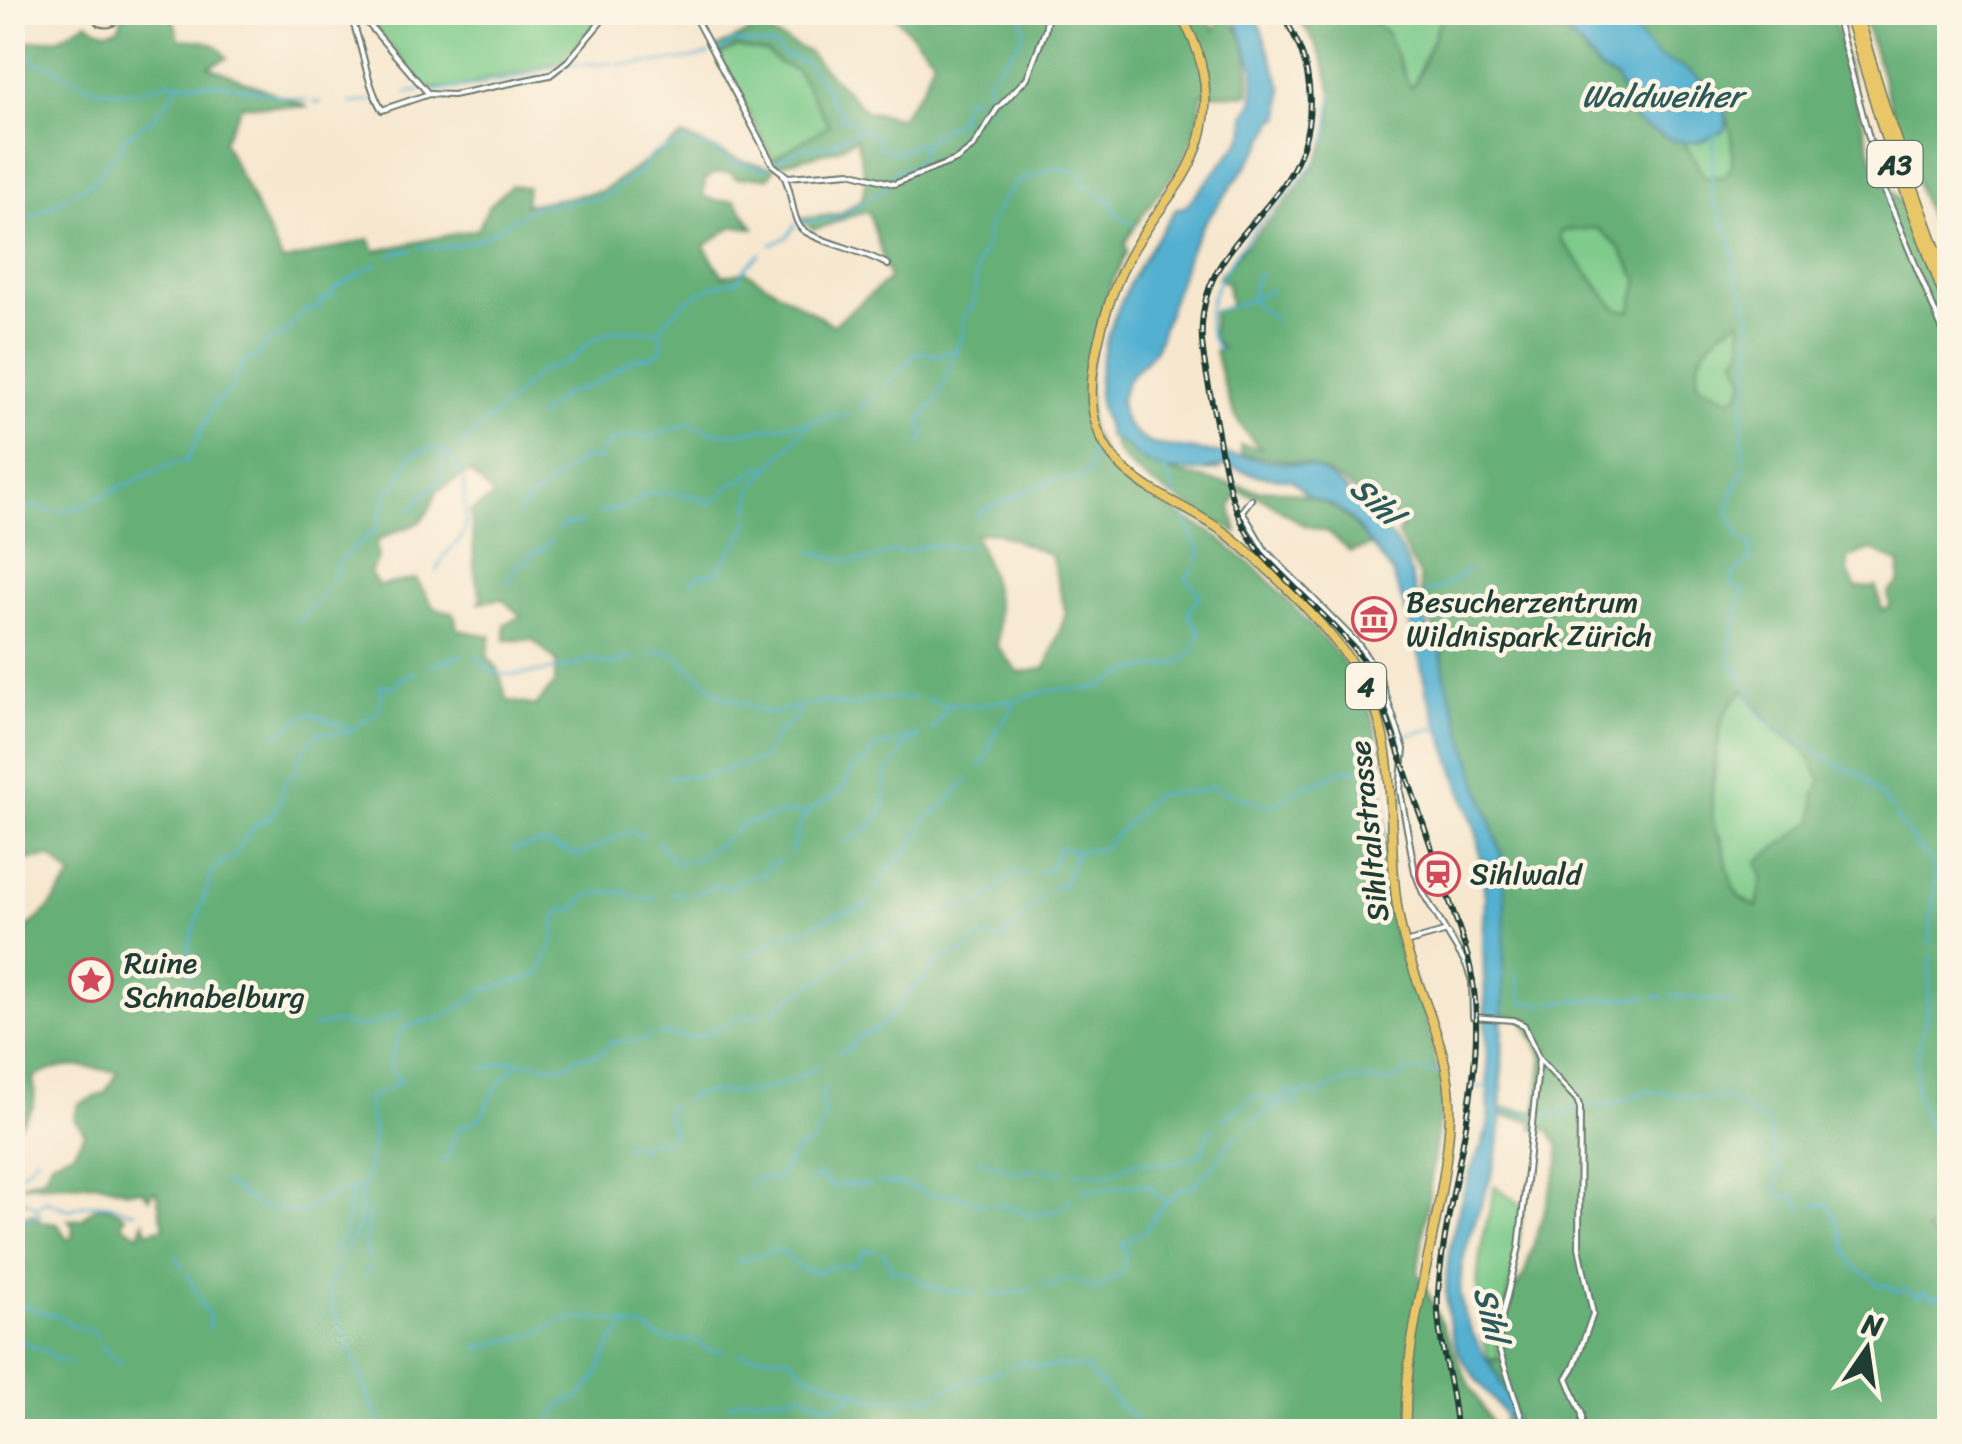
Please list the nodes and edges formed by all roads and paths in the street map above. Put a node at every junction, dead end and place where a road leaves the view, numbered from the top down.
1 (92, 12) edge
2 (120, 12) edge
3 (349, 12) edge
4 (358, 12) edge
5 (609, 12) edge
6 (692, 12) edge
7 (1048, 12) edge
8 (1178, 12) edge
9 (1835, 12) edge
10 (1848, 12) edge
11 (1856, 12) edge
12 (429, 94) junction
13 (783, 174) junction
14 (800, 177) junction
15 (790, 189) junction
16 (888, 265) dead end
17 (1950, 288) edge
18 (1950, 312) edge
19 (1950, 348) edge
20 (1251, 499) dead end
21 (1446, 932) junction
22 (1405, 943) junction
23 (1539, 1059) junction
24 (1406, 1432) edge
25 (1526, 1432) edge
26 (1582, 1432) edge

1 - 2 main road
3 - 12 street
4 - 12 street
5 - 12 street
6 - 13 street
7 - 14 street
8 - 22 main road, Sihltalstrasse / 4
9 - 19 street
10 - 18 highway, A3
11 - 17 highway, A3
13 - 14 street
13 - 15 street
14 - 15 street
15 - 16 street
20 - 21 street
21 - 22 street
21 - 23 street
22 - 24 main road, Sihltalstrasse / 4
23 - 25 street
23 - 26 street

